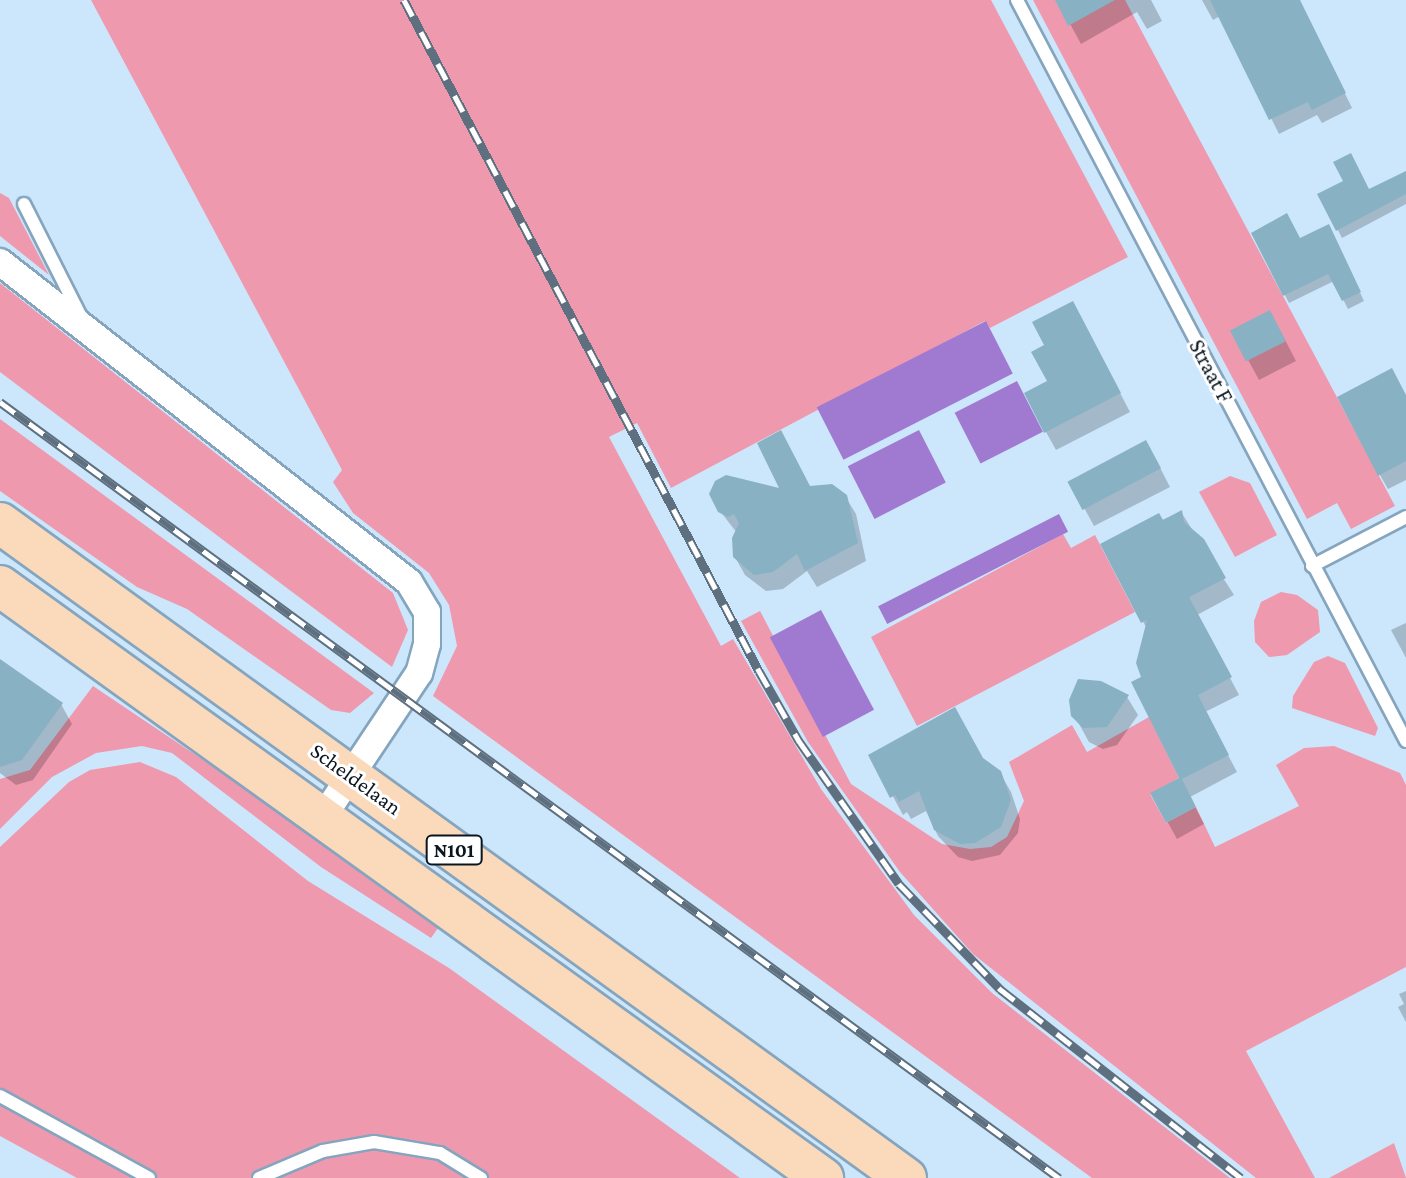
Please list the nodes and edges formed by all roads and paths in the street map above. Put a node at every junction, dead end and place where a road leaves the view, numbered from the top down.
1 (1017, 0) edge
2 (24, 204) dead end
3 (0, 262) edge
4 (88, 330) junction
5 (1406, 517) edge
6 (0, 523) edge
7 (1312, 566) junction
8 (0, 586) edge
9 (1406, 741) edge
10 (351, 775) junction
11 (323, 817) junction
12 (0, 1096) edge
13 (149, 1178) edge
14 (259, 1178) edge
15 (481, 1178) edge
16 (823, 1178) edge
17 (906, 1178) edge

1 - 7 lane, Straat F
2 - 4 lane
3 - 4 street
4 - 10 street
5 - 7 lane
6 - 10 main road, Scheldelaan / N101
7 - 9 lane, Straat F
8 - 11 main road, N101
10 - 11 street
10 - 17 main road, Scheldelaan / N101
11 - 16 main road, N101
12 - 13 lane
14 - 15 lane

